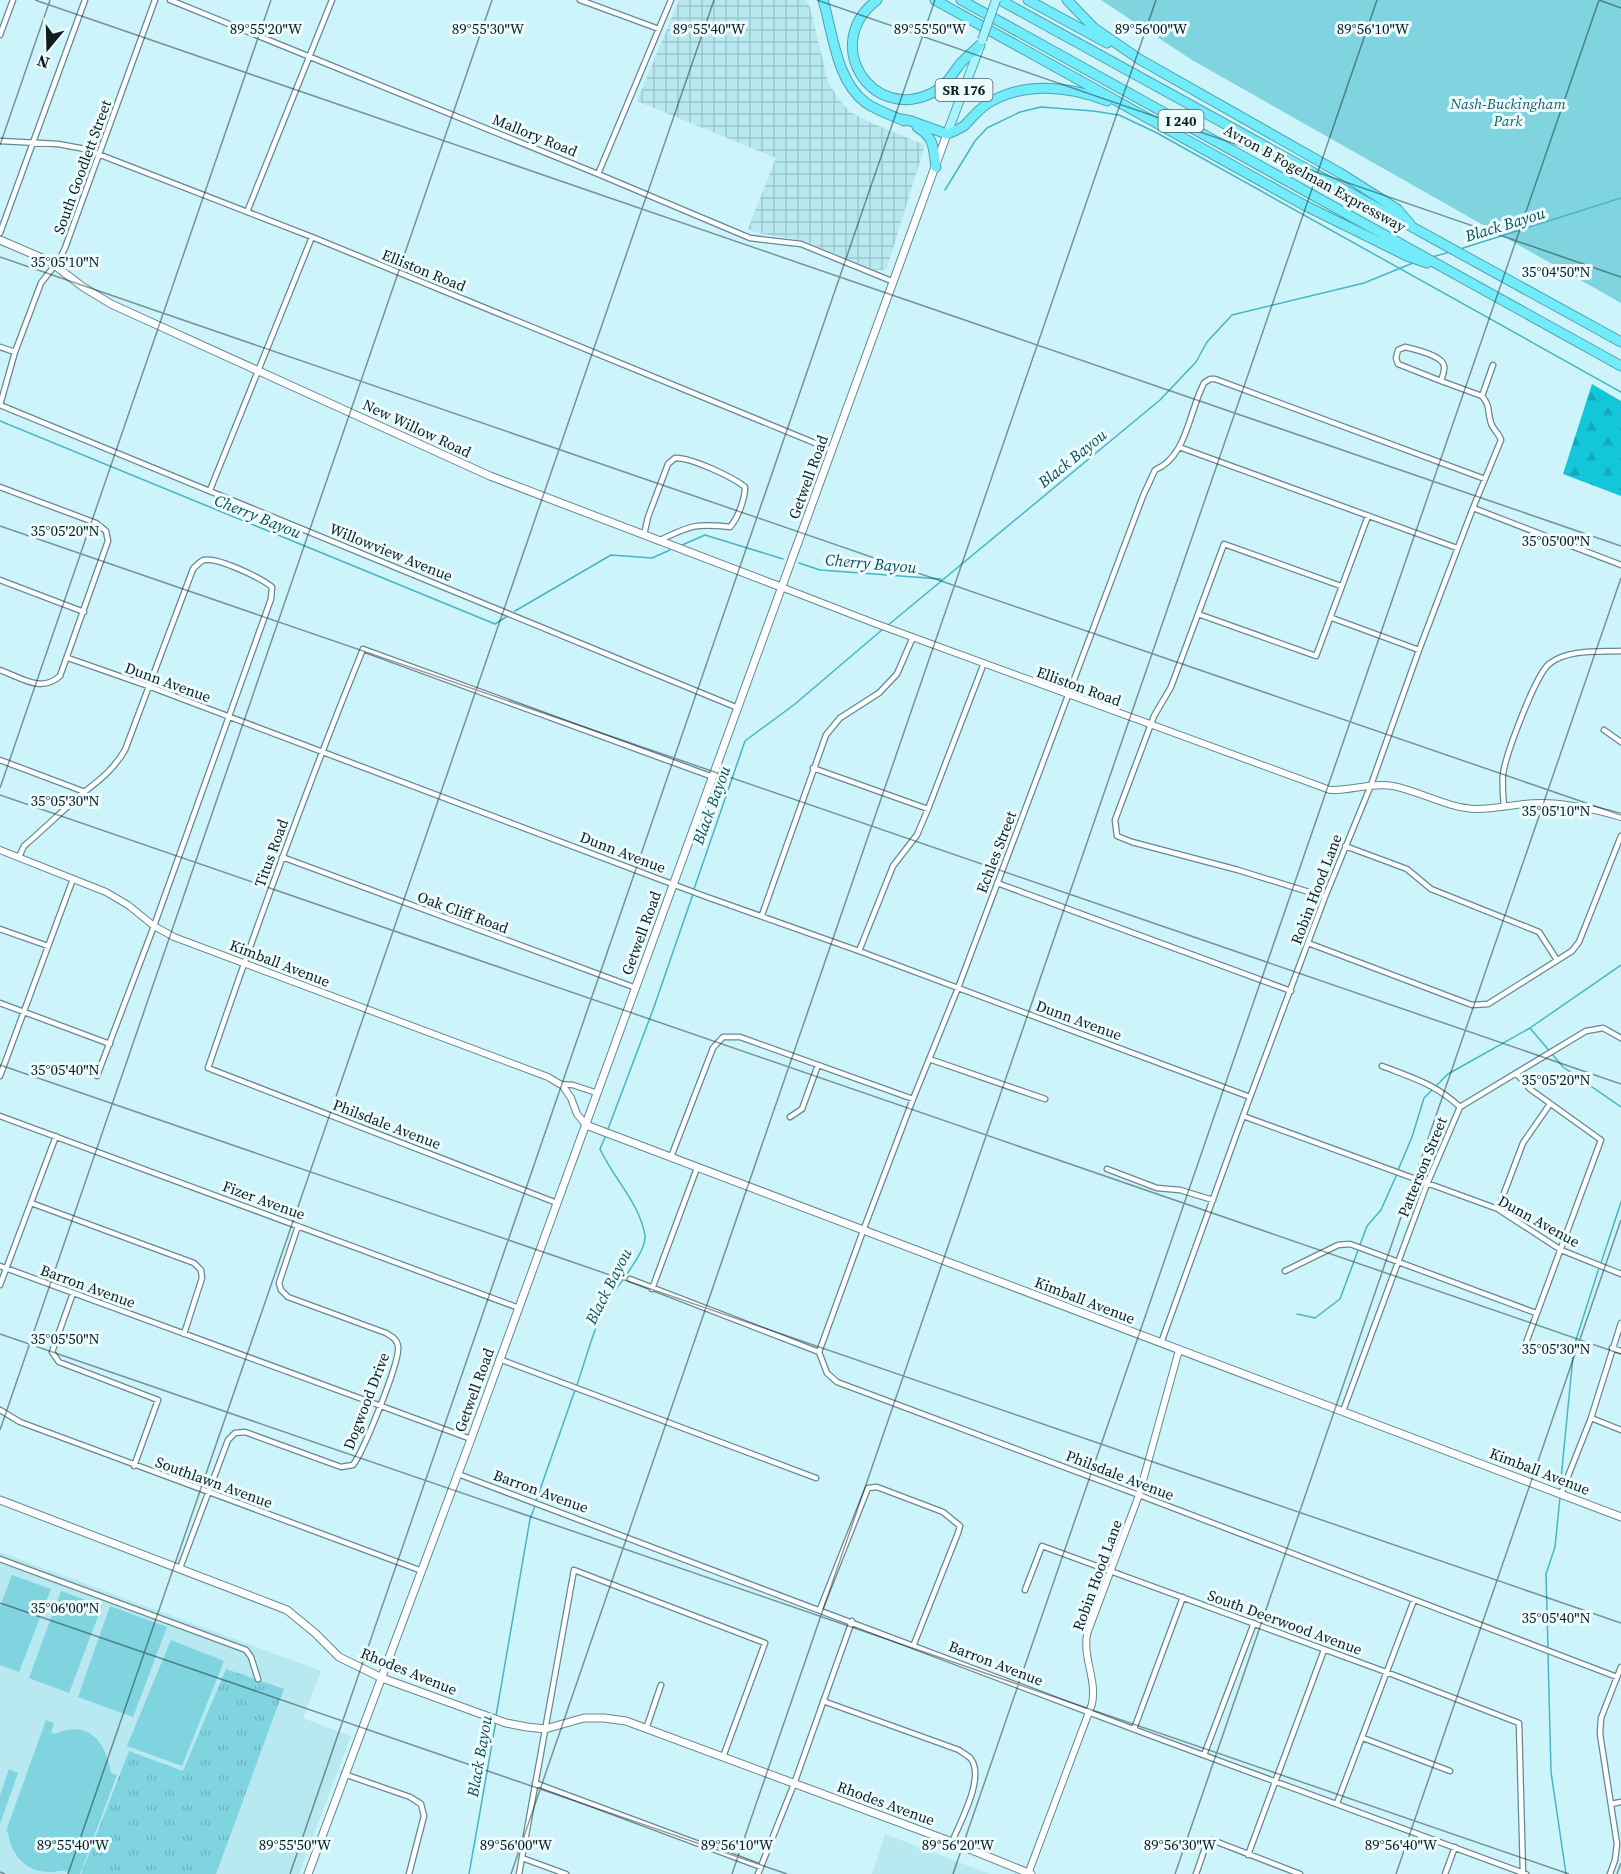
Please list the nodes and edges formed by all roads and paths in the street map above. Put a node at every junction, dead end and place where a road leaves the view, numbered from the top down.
1 (13, 0) edge
2 (85, 0) edge
3 (155, 0) edge
4 (170, 0) edge
5 (332, 0) edge
6 (580, 0) edge
7 (671, 0) edge
8 (823, 0) edge
9 (877, 0) edge
10 (935, 0) edge
11 (961, 0) edge
12 (998, 0) edge
13 (1028, 0) edge
14 (1067, 0) edge
15 (659, 29) junction
16 (0, 35) edge
17 (981, 42) junction
18 (309, 58) junction
19 (1138, 59) junction
20 (901, 120) junction
21 (1167, 129) junction
22 (947, 134) junction
23 (0, 141) edge
24 (32, 142) junction
25 (99, 154) junction
26 (936, 167) junction
27 (598, 174) junction
28 (247, 212) junction
29 (0, 232) edge
30 (1420, 232) junction
31 (312, 237) junction
32 (0, 240) edge
33 (55, 265) junction
34 (1448, 270) junction
35 (894, 282) junction
36 (1621, 342) edge
37 (0, 347) edge
38 (15, 352) junction
39 (1493, 365) dead end
40 (1621, 366) edge
41 (257, 370) junction
42 (1441, 381) junction
43 (1482, 396) junction
44 (0, 405) edge
45 (1179, 447) junction
46 (832, 450) junction
47 (1485, 479) junction
48 (0, 487) edge
49 (210, 490) junction
50 (1473, 508) junction
51 (1368, 516) junction
52 (644, 536) junction
53 (658, 541) junction
54 (1458, 548) junction
55 (1621, 565) edge
56 (0, 580) edge
57 (1341, 586) junction
58 (781, 587) junction
59 (84, 612) junction
60 (1198, 614) junction
61 (1332, 618) junction
62 (913, 637) junction
63 (1419, 650) junction
64 (1621, 651) edge
65 (68, 658) junction
66 (984, 663) junction
67 (0, 670) edge
68 (148, 687) junction
69 (1068, 695) junction
70 (738, 708) junction
71 (229, 717) junction
72 (1150, 725) junction
73 (1604, 730) dead end
74 (1621, 742) edge
75 (322, 751) junction
76 (0, 760) edge
77 (813, 768) junction
78 (713, 777) junction
79 (1371, 785) junction
80 (85, 792) junction
81 (1504, 807) junction
82 (928, 809) junction
83 (1621, 817) edge
84 (1621, 836) edge
85 (1345, 846) junction
86 (0, 850) edge
87 (19, 857) junction
88 (282, 857) junction
89 (73, 879) junction
90 (997, 883) junction
91 (674, 884) junction
92 (1325, 897) junction
93 (762, 915) junction
94 (154, 926) junction
95 (0, 929) edge
96 (1308, 944) junction
97 (48, 946) junction
98 (859, 951) junction
99 (1557, 960) junction
100 (243, 964) junction
101 (636, 988) junction
102 (958, 988) junction
103 (1291, 991) junction
104 (0, 1003) edge
105 (24, 1012) junction
106 (1621, 1038) edge
107 (110, 1044) junction
108 (929, 1059) junction
109 (818, 1065) junction
110 (1382, 1066) dead end
111 (208, 1068) joint
112 (1516, 1072) junction
113 (0, 1076) edge
114 (97, 1076) dead end
115 (559, 1084) junction
116 (597, 1093) junction
117 (1250, 1097) junction
118 (913, 1099) junction
119 (1045, 1099) dead end
120 (1550, 1104) junction
121 (1460, 1107) junction
122 (0, 1116) edge
123 (1243, 1116) junction
124 (790, 1117) dead end
125 (586, 1125) junction
126 (56, 1136) junction
127 (671, 1157) junction
128 (697, 1168) junction
129 (1107, 1170) dead end
130 (1427, 1184) junction
131 (1213, 1200) junction
132 (31, 1203) junction
133 (557, 1203) junction
134 (1498, 1209) junction
135 (298, 1226) junction
136 (863, 1231) junction
137 (1561, 1250) junction
138 (1398, 1262) junction
139 (0, 1266) edge
140 (6, 1269) junction
141 (1285, 1271) dead end
142 (1621, 1274) edge
143 (630, 1279) dead end
144 (0, 1285) edge
145 (652, 1289) junction
146 (73, 1293) junction
147 (519, 1308) junction
148 (1536, 1313) junction
149 (1621, 1323) edge
150 (184, 1334) junction
151 (1161, 1343) junction
152 (1612, 1348) junction
153 (1179, 1350) junction
154 (1523, 1351) dead end
155 (1621, 1351) edge
156 (819, 1352) junction
157 (500, 1359) junction
158 (380, 1407) junction
159 (0, 1410) edge
160 (1343, 1411) junction
161 (1591, 1418) junction
162 (1621, 1430) edge
163 (471, 1439) junction
164 (134, 1466) junction
165 (458, 1473) junction
166 (816, 1478) dead end
167 (207, 1493) junction
168 (1562, 1494) junction
169 (1139, 1495) junction
170 (0, 1500) edge
171 (1621, 1517) edge
172 (0, 1558) edge
173 (180, 1568) junction
174 (422, 1571) junction
175 (1111, 1572) junction
176 (1025, 1590) dead end
177 (1182, 1597) junction
178 (1414, 1600) junction
179 (820, 1609) junction
180 (852, 1621) junction
181 (1254, 1623) junction
182 (914, 1644) junction
183 (1324, 1650) junction
184 (1621, 1667) edge
185 (1386, 1672) junction
186 (1617, 1677) junction
187 (382, 1678) junction
188 (258, 1679) dead end
189 (661, 1685) dead end
190 (823, 1701) junction
191 (1089, 1712) junction
192 (1134, 1728) junction
193 (545, 1729) junction
194 (646, 1729) junction
195 (1363, 1738) junction
196 (1204, 1755) junction
197 (723, 1757) junction
198 (1450, 1771) dead end
199 (345, 1774) junction
200 (1274, 1781) junction
201 (535, 1783) junction
202 (794, 1784) junction
203 (1621, 1802) edge
204 (1337, 1803) junction
205 (1611, 1804) junction
206 (952, 1842) junction
207 (1455, 1847) junction
208 (1248, 1855) junction
209 (522, 1858) junction
210 (761, 1867) junction
211 (308, 1874) edge
212 (409, 1874) edge
213 (519, 1874) edge
214 (566, 1874) edge
215 (758, 1874) edge
216 (1029, 1874) edge
217 (1196, 1874) edge
218 (1300, 1874) edge
219 (1445, 1874) edge
220 (1525, 1874) edge
221 (1610, 1874) edge

1 - 16 street
2 - 24 street
3 - 25 street, South Goodlett Street
4 - 18 street, Mallory Road
5 - 18 street
6 - 15 street
7 - 15 street
8 - 20 highway
9 - 17 highway
10 - 21 highway
11 - 34 highway, Avron B Fogelman Expressway / I 240
12 - 17 main road, Getwell Road / SR 176, bridge
12 - 30 highway, Avron B Fogelman Expressway / I 240
13 - 19 highway
14 - 19 highway
15 - 27 street
17 - 22 main road, Getwell Road / SR 176
18 - 27 street, Mallory Road
18 - 28 street
19 - 30 highway
20 - 22 highway
20 - 26 highway
21 - 22 highway
21 - 34 highway
22 - 26 main road, Getwell Road
23 - 24 street, Elliston Road
24 - 25 street, Elliston Road
24 - 29 street
25 - 28 street, Elliston Road
25 - 33 street, South Goodlett Street
26 - 35 main road, Getwell Road
27 - 35 street, Mallory Road
28 - 31 street, Elliston Road
30 - 36 highway, Avron B Fogelman Expressway / I 240
31 - 41 street
31 - 46 street, Elliston Road
32 - 33 main road, New Willow Road
33 - 38 street, South Goodlett Street
33 - 41 main road, New Willow Road
34 - 40 highway, Avron B Fogelman Expressway / I 240
35 - 46 main road, Getwell Road
37 - 38 street
38 - 44 street, South Goodlett Street
39 - 43 street
41 - 49 street
41 - 52 main road, New Willow Road
42 - 42 street
42 - 43 street
43 - 47 street, Robin Hood Lane
44 - 49 street, Willowview Avenue
45 - 47 street, Echles Street
45 - 51 street
45 - 69 street, Echles Street
46 - 58 main road, Getwell Road
47 - 50 street, Robin Hood Lane
48 - 59 street
49 - 70 street, Willowview Avenue
50 - 54 street, Robin Hood Lane
50 - 55 street
51 - 54 street
51 - 57 street
52 - 53 main road, New Willow Road
52 - 53 street
53 - 58 main road, New Willow Road
54 - 63 street, Robin Hood Lane
56 - 59 street
57 - 60 street
57 - 61 street
58 - 62 street, Elliston Road
58 - 70 main road, Getwell Road
59 - 65 street
60 - 61 street
60 - 72 street
61 - 63 street
62 - 66 street, Elliston Road
62 - 77 street
63 - 79 street, Robin Hood Lane
64 - 81 street
65 - 67 street
65 - 68 street, Dunn Avenue
66 - 69 street, Elliston Road
66 - 82 street
68 - 71 street, Dunn Avenue
68 - 71 street
68 - 80 street
69 - 72 street, Elliston Road
69 - 90 street, Echles Street
70 - 78 main road, Getwell Road
71 - 75 street, Dunn Avenue
71 - 94 street
72 - 79 street, Elliston Road
72 - 92 street
73 - 74 street
75 - 78 street, Titus Road
75 - 88 street, Titus Road
75 - 91 street, Dunn Avenue
76 - 80 street
77 - 82 street
77 - 93 street
78 - 91 main road, Getwell Road
79 - 81 street, Elliston Road
79 - 85 street, Robin Hood Lane
80 - 87 street
81 - 83 street, Elliston Road
82 - 98 street
84 - 99 street
85 - 92 street, Robin Hood Lane
85 - 99 street
86 - 87 street, Kimball Avenue
87 - 89 street, Kimball Avenue
88 - 100 street, Titus Road
88 - 101 street, Oak Cliff Road
89 - 94 street, Kimball Avenue
89 - 97 street
90 - 102 street, Echles Street
90 - 103 street
91 - 93 street, Dunn Avenue
91 - 101 main road, Getwell Road
92 - 96 street, Robin Hood Lane
93 - 98 street, Dunn Avenue
94 - 100 street, Kimball Avenue
94 - 107 street
95 - 97 street
96 - 99 street
96 - 103 street, Robin Hood Lane
97 - 105 street
98 - 102 street, Dunn Avenue
100 - 111 street, Titus Road
100 - 115 street, Kimball Avenue
101 - 116 main road, Getwell Road
102 - 108 street, Echles Street
102 - 117 street, Dunn Avenue
103 - 117 street, Robin Hood Lane
104 - 105 street
105 - 107 street
105 - 113 street
106 - 112 street, Patterson Street
107 - 114 street
108 - 118 street, Echles Street
108 - 119 street
109 - 118 street
109 - 124 street
109 - 127 street
110 - 121 street
111 - 133 street, Philsdale Avenue
112 - 120 street
112 - 121 street, Patterson Street
115 - 116 street, Kimball Avenue
115 - 125 street
116 - 125 main road, Getwell Road
117 - 123 street, Robin Hood Lane
118 - 136 street, Echles Street
120 - 134 street
120 - 137 street
121 - 130 street, Patterson Street
122 - 126 street, Fizer Avenue
123 - 130 street, Dunn Avenue
123 - 131 street, Robin Hood Lane
125 - 127 main road, Kimball Avenue
125 - 133 main road, Getwell Road
126 - 132 street
126 - 135 street, Fizer Avenue
127 - 128 main road, Kimball Avenue
128 - 136 main road, Kimball Avenue
128 - 145 street
129 - 131 street
130 - 134 street, Dunn Avenue
130 - 138 street, Patterson Street
131 - 151 street, Robin Hood Lane
132 - 140 street
132 - 150 street
133 - 147 main road, Getwell Road
134 - 137 street, Dunn Avenue
135 - 147 street, Fizer Avenue
135 - 158 street, Dogwood Drive
136 - 151 main road, Kimball Avenue
136 - 156 street, Echles Street
137 - 142 street, Dunn Avenue
137 - 148 street
138 - 141 street
138 - 148 street
138 - 160 street, Patterson Street
139 - 140 street, Barron Avenue
140 - 144 street
140 - 146 street, Barron Avenue
143 - 145 street
145 - 156 street
146 - 150 street, Barron Avenue
146 - 164 street
147 - 157 main road, Getwell Road
148 - 154 street
149 - 152 street
150 - 158 street, Barron Avenue
151 - 153 main road, Kimball Avenue
152 - 155 street
152 - 161 street
153 - 160 main road, Kimball Avenue
153 - 169 street, Robin Hood Lane
156 - 169 street, Philsdale Avenue
157 - 163 main road, Getwell Road
157 - 166 street
158 - 163 street, Barron Avenue
158 - 167 street, Dogwood Drive
159 - 164 street, Southlawn Avenue
160 - 168 main road, Kimball Avenue
161 - 162 street
161 - 168 street
163 - 165 main road, Getwell Road
164 - 167 street, Southlawn Avenue
165 - 174 main road, Getwell Road
165 - 179 street, Barron Avenue
167 - 173 street, Dogwood Drive
167 - 174 street, Southlawn Avenue
168 - 171 main road, Kimball Avenue
169 - 175 street, Robin Hood Lane
169 - 178 street, Philsdale Avenue
170 - 173 main road, Rhodes Avenue
172 - 188 street
173 - 187 main road, Rhodes Avenue
174 - 187 main road, Getwell Road
175 - 176 street, South Deerwood Avenue
175 - 177 street, South Deerwood Avenue
175 - 191 street, Robin Hood Lane
177 - 181 street, South Deerwood Avenue
177 - 192 street
178 - 185 street
178 - 186 street, Philsdale Avenue
179 - 180 street, Barron Avenue
179 - 182 street
180 - 182 street, Barron Avenue
180 - 190 street
181 - 183 street, South Deerwood Avenue
181 - 196 street
182 - 191 street, Barron Avenue
183 - 185 street, South Deerwood Avenue
183 - 200 street
184 - 186 street
185 - 195 street
185 - 220 street, South Deerwood Avenue
186 - 205 street
187 - 193 main road, Rhodes Avenue
187 - 199 main road, Getwell Road
189 - 194 street
190 - 202 street
190 - 206 street
191 - 192 street, Barron Avenue
191 - 216 street, Robin Hood Lane
192 - 196 street, Barron Avenue
193 - 194 main road, Rhodes Avenue
193 - 197 street
193 - 201 street
194 - 197 main road, Rhodes Avenue
195 - 198 street
195 - 204 street
196 - 200 street, Barron Avenue
197 - 202 main road, Rhodes Avenue
199 - 211 main road, Getwell Road
199 - 212 street
200 - 204 street, Barron Avenue
200 - 208 street
201 - 209 street
201 - 210 street
202 - 206 main road, Rhodes Avenue
202 - 210 street
203 - 205 street
204 - 207 street, Barron Avenue
205 - 221 street
206 - 216 main road, Rhodes Avenue
207 - 219 street
207 - 220 street, Barron Avenue
208 - 217 street
208 - 218 street
209 - 213 street
209 - 214 street
210 - 215 street

